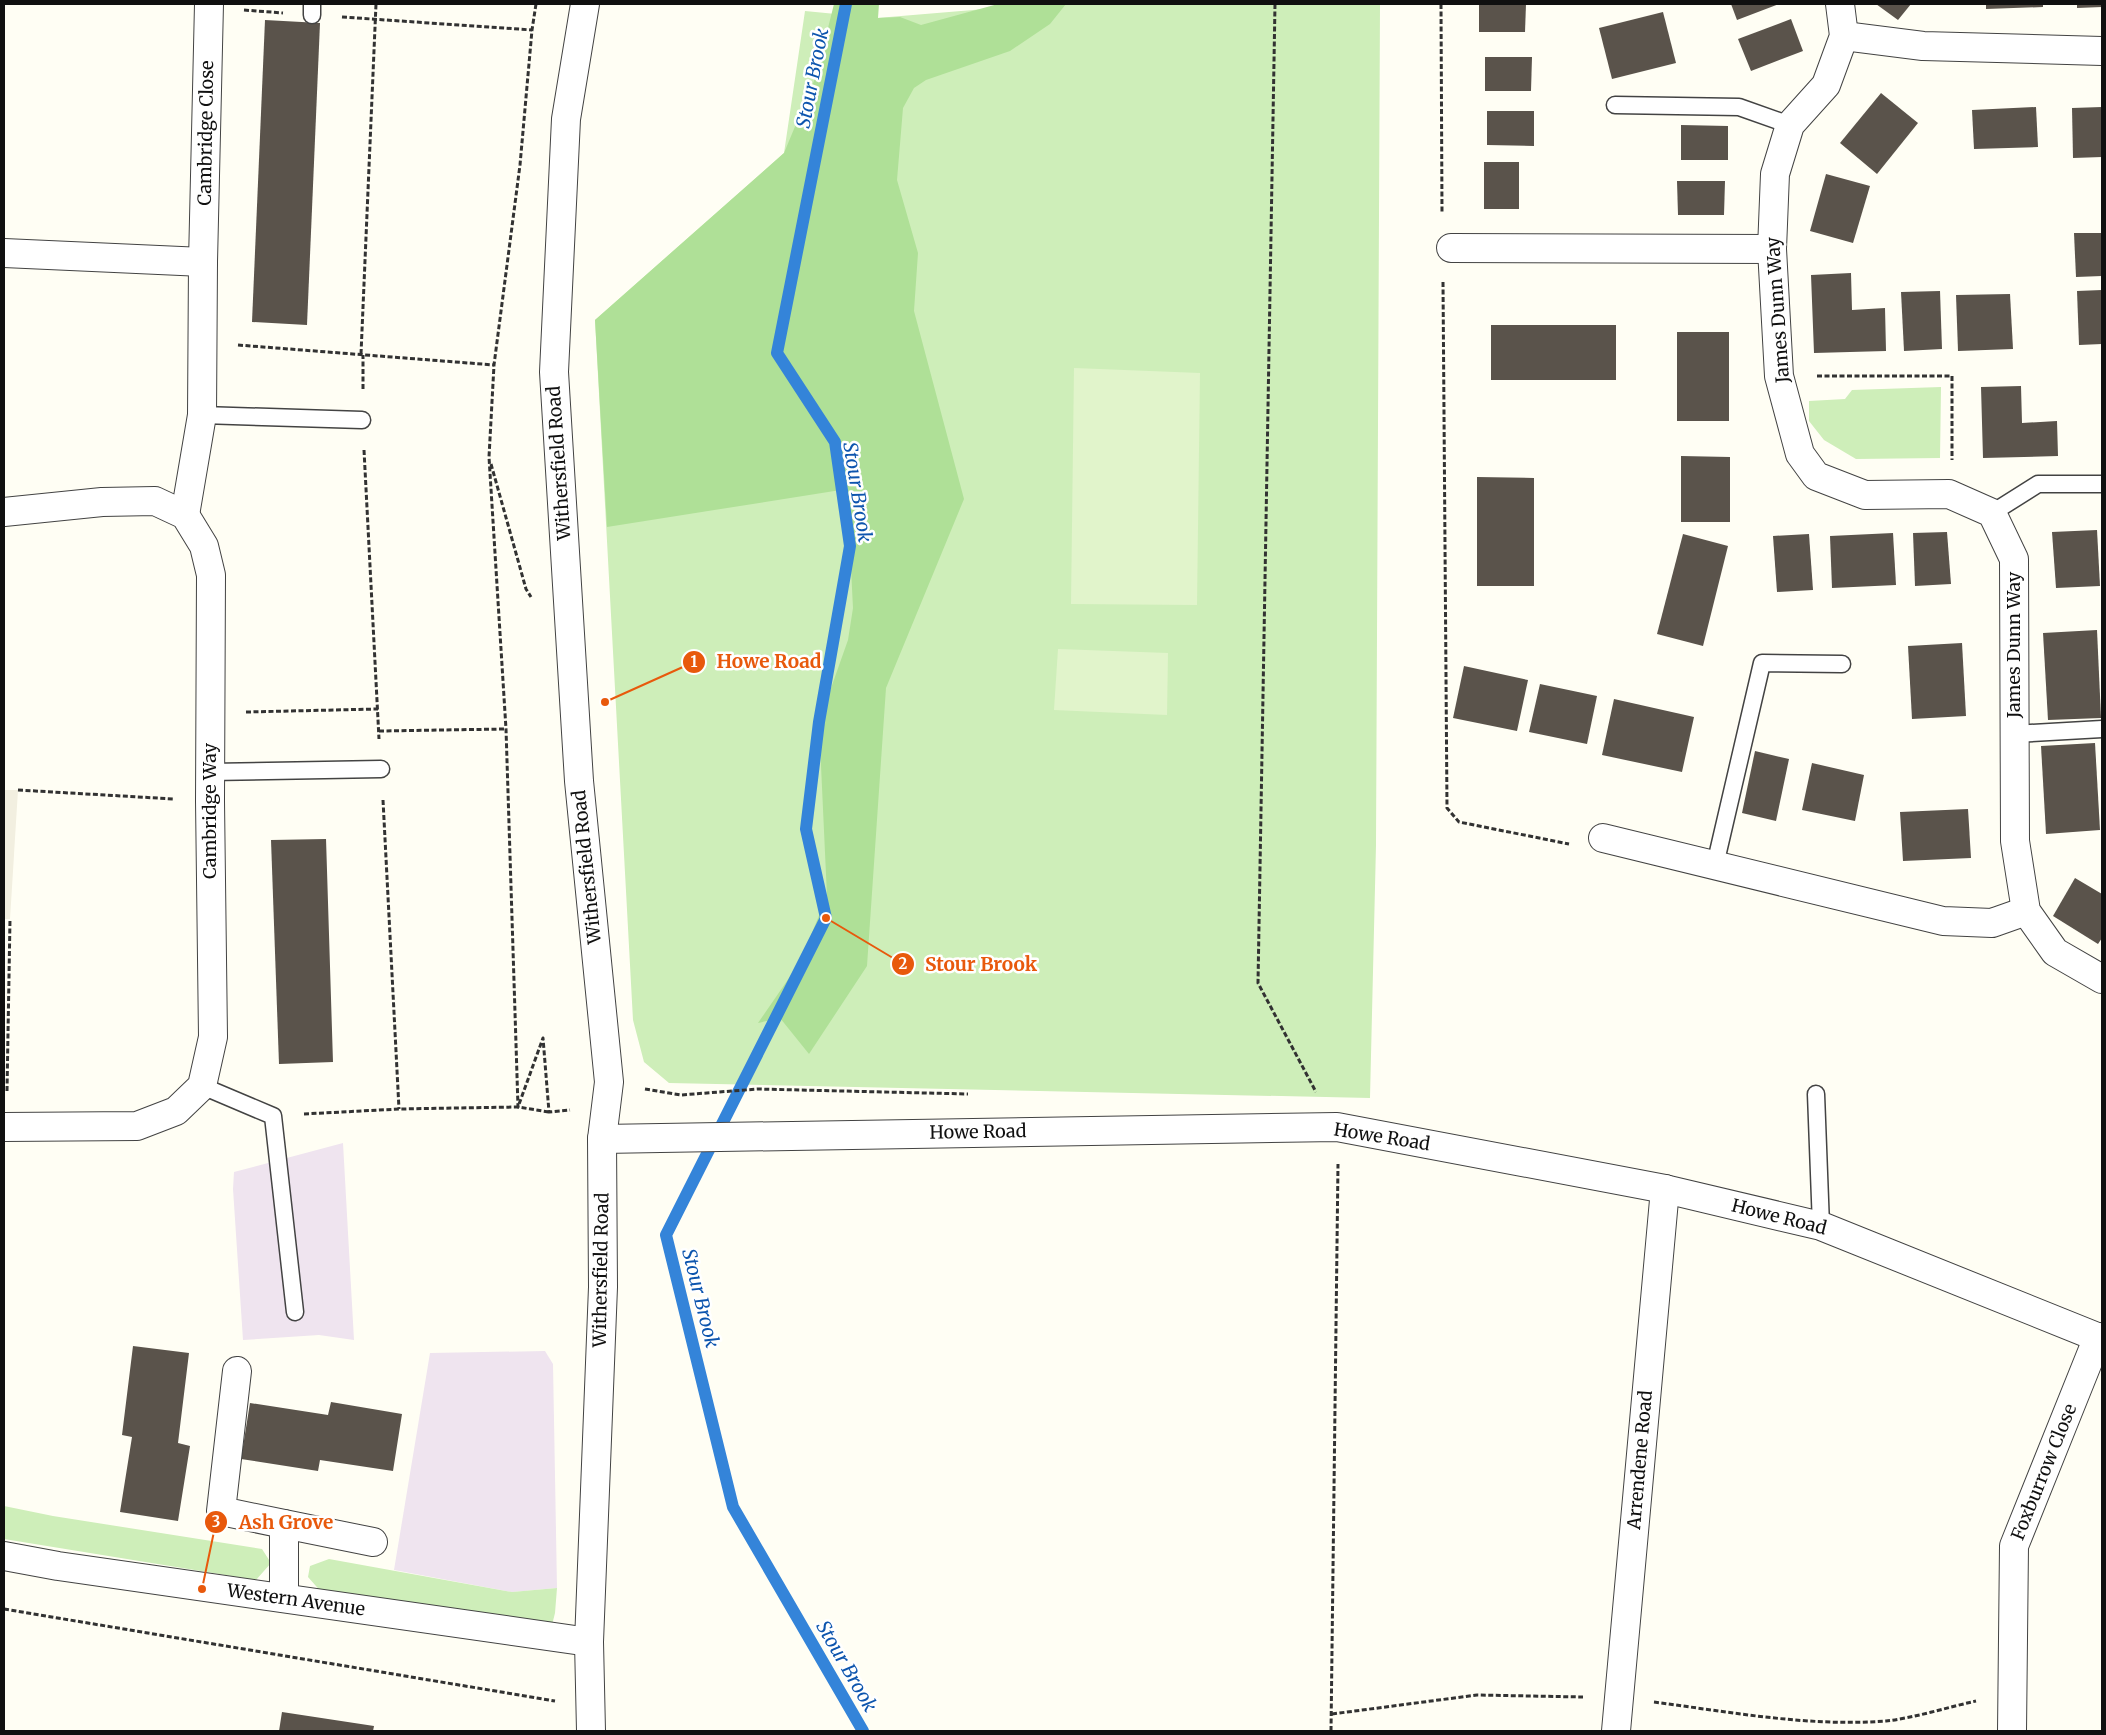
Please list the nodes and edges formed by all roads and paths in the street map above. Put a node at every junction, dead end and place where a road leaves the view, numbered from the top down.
1 (376, 4) edge
2 (536, 4) edge
3 (585, 4) edge
4 (1275, 4) edge
5 (1441, 4) edge
6 (1840, 4) edge
7 (209, 6) edge
8 (312, 9) edge
9 (375, 19) junction
10 (532, 30) junction
11 (1844, 36) junction
12 (2102, 51) edge
13 (1615, 105) dead end
14 (1790, 125) junction
15 (1442, 222) dead end
16 (1450, 248) dead end
17 (1772, 249) junction
18 (4, 253) edge
19 (202, 262) junction
20 (1443, 282) dead end
21 (201, 342) junction
22 (362, 354) junction
23 (494, 365) junction
24 (1779, 376) junction
25 (202, 415) junction
26 (362, 420) junction
27 (489, 457) junction
28 (2102, 484) edge
29 (1949, 494) junction
30 (4, 512) edge
31 (1992, 513) junction
32 (185, 514) junction
33 (536, 606) dead end
34 (1842, 664) dead end
35 (378, 709) junction
36 (210, 712) junction
37 (506, 728) junction
38 (2102, 729) edge
39 (379, 731) junction
40 (2014, 734) junction
41 (381, 769) junction
42 (210, 772) junction
43 (18, 790) dead end
44 (210, 801) junction
45 (1590, 842) joint
46 (1714, 864) junction
47 (2026, 911) junction
48 (10, 919) dead end
49 (2102, 979) edge
50 (202, 1086) junction
51 (1816, 1094) dead end
52 (1319, 1097) dead end
53 (518, 1107) junction
54 (606, 1108) junction
55 (399, 1109) junction
56 (549, 1112) junction
57 (274, 1116) junction
58 (5, 1127) edge
59 (1337, 1127) junction
60 (602, 1139) junction
61 (1664, 1189) junction
62 (1821, 1226) junction
63 (295, 1312) dead end
64 (2100, 1338) edge
65 (237, 1371) dead end
66 (284, 1524) junction
67 (374, 1542) dead end
68 (4, 1556) edge
69 (284, 1598) junction
70 (4, 1609) edge
71 (588, 1642) junction
72 (2013, 1693) junction
73 (1618, 1698) junction
74 (1332, 1714) junction
75 (591, 1719) edge
76 (1331, 1731) edge
77 (1616, 1731) edge
78 (2012, 1731) edge

1 - 9 path
2 - 10 path
3 - 54 street, Withersfield Road
4 - 52 path
5 - 15 path
6 - 11 street, James Dunn Way
7 - 8 path
7 - 19 street, Cambridge Close
8 - 9 path
9 - 10 path
9 - 22 path
10 - 23 path
11 - 12 street
11 - 14 street, James Dunn Way
13 - 14 lane
14 - 17 street, James Dunn Way
16 - 17 street
17 - 24 street, James Dunn Way
18 - 19 street
19 - 21 street, Cambridge Close
20 - 45 path
21 - 22 path
21 - 25 street, Cambridge Close
22 - 23 path
22 - 26 path
23 - 27 path
24 - 29 street, James Dunn Way
24 - 29 path
25 - 26 lane
25 - 32 street, Cambridge Close
26 - 35 path
27 - 33 path
27 - 37 path
28 - 31 lane
29 - 31 street, James Dunn Way
30 - 32 street
31 - 40 street, James Dunn Way
32 - 36 street, Cambridge Way
34 - 46 lane
35 - 36 path
35 - 39 path
36 - 42 street, Cambridge Way
37 - 39 path
37 - 53 path
38 - 40 lane
39 - 41 path
40 - 47 street, James Dunn Way
41 - 42 lane
41 - 55 path
42 - 44 street, Cambridge Way
43 - 44 path
44 - 50 street, Cambridge Way
45 - 46 street
46 - 47 street
47 - 49 street, James Dunn Way
48 - 58 path
50 - 57 lane
50 - 58 street
51 - 62 lane
53 - 55 path
53 - 56 path
53 - 56 path
54 - 56 path
54 - 60 street, Withersfield Road
55 - 57 path
57 - 63 lane
59 - 60 street, Howe Road
59 - 61 street, Howe Road
59 - 74 path
60 - 71 street, Withersfield Road
61 - 62 street, Howe Road
61 - 73 street, Arrendene Road
62 - 64 street, Howe Road
64 - 72 street, Foxburrow Close
65 - 66 street
66 - 67 street
66 - 69 street
68 - 69 street, Western Avenue
69 - 71 street, Western Avenue
70 - 75 path
71 - 75 street, Withersfield Road
72 - 73 path
72 - 78 street, Foxburrow Close
73 - 74 path
73 - 77 street, Arrendene Road
74 - 76 path

